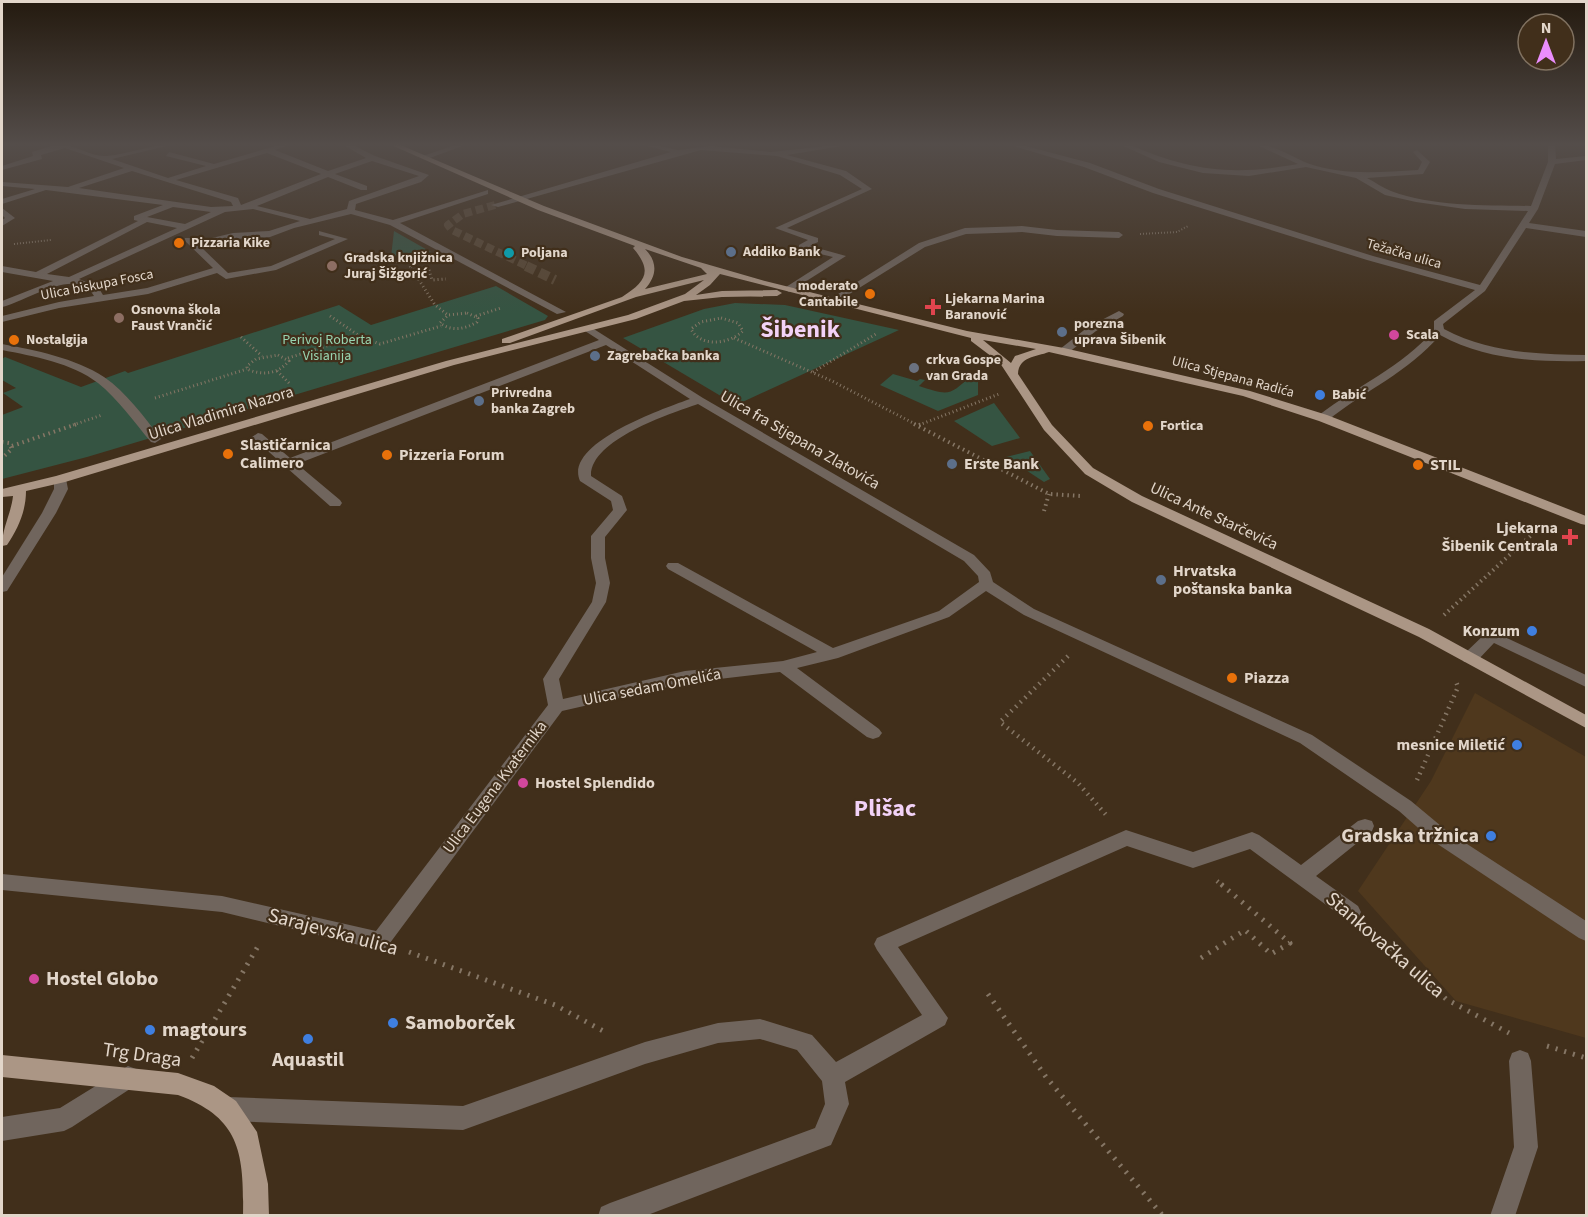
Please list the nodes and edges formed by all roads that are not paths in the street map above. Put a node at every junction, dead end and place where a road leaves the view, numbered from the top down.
1 (151, 201) edge
2 (235, 201) edge
3 (262, 201) edge
4 (355, 201) edge
5 (457, 201) edge
6 (510, 201) edge
7 (527, 201) edge
8 (841, 201) edge
9 (1191, 201) edge
10 (1422, 201) edge
11 (1537, 201) edge
12 (174, 204) junction
13 (495, 205) tunnel mouth
14 (237, 206) junction
15 (247, 207) junction
16 (1534, 208) junction
17 (226, 209) junction
18 (2, 211) edge
19 (351, 211) junction
20 (142, 219) junction
21 (311, 221) junction
22 (389, 222) junction
23 (2, 223) edge
24 (1524, 225) junction
25 (182, 230) junction
26 (322, 233) dead end
27 (1587, 234) edge
28 (1119, 235) road end
29 (633, 244) junction
30 (192, 245) junction
31 (705, 267) junction
32 (2, 269) edge
33 (219, 269) junction
34 (39, 274) junction
35 (712, 276) junction
36 (736, 276) junction
37 (70, 279) junction
38 (789, 290) junction
39 (1482, 290) junction
40 (635, 294) junction
41 (810, 295) junction
42 (100, 298) junction
43 (678, 301) junction
44 (832, 301) junction
45 (2, 304) edge
46 (561, 312) dead end
47 (1119, 314) dead end
48 (2, 319) edge
49 (589, 329) junction
50 (1439, 330) junction
51 (967, 334) junction
52 (607, 341) junction
53 (2, 347) edge
54 (1060, 350) junction
55 (1587, 358) edge
56 (450, 363) junction
57 (1016, 380) junction
58 (699, 400) junction
59 (1323, 418) junction
60 (258, 437) dead end
61 (155, 439) dead end
62 (288, 463) junction
63 (60, 479) junction
64 (19, 489) junction
65 (2, 493) edge
66 (335, 503) dead end
67 (1587, 521) edge
68 (2, 542) edge
69 (674, 566) dead end
70 (986, 584) junction
71 (2, 588) edge
72 (832, 654) junction
73 (1470, 658) junction
74 (783, 666) junction
75 (1587, 682) edge
76 (556, 706) junction
77 (1587, 722) edge
78 (873, 733) dead end
79 (1365, 826) dead end
80 (1302, 876) junction
81 (2, 882) edge
82 (1351, 912) road end
83 (1587, 932) edge
84 (380, 941) joint
85 (1521, 1061) dead end
86 (2, 1066) edge
87 (833, 1076) junction
88 (128, 1077) junction
89 (228, 1109) junction
90 (2, 1129) edge
91 (256, 1215) edge
92 (610, 1215) edge
93 (1502, 1215) edge

1 - 12 street
2 - 14 street
3 - 15 street
4 - 19 street
5 - 22 street
6 - 13 street
7 - 29 main road
8 - 38 street
9 - 39 street, Težačka ulica
10 - 16 street
11 - 16 street
12 - 17 street
12 - 20 street
14 - 15 street
14 - 17 street
15 - 21 street
16 - 24 street
17 - 25 street
18 - 23 street
19 - 21 street
19 - 22 street
20 - 25 street
20 - 34 street
21 - 30 street
22 - 46 street
24 - 27 street
24 - 39 street
25 - 30 street
25 - 37 street
26 - 33 street, Ulica biskupa Fosca
28 - 44 street
29 - 31 main road
29 - 40 main road
30 - 33 street
31 - 35 main road
31 - 36 main road
32 - 34 street
33 - 42 street, Ulica biskupa Fosca
34 - 37 street
35 - 36 main road
35 - 40 main road
35 - 43 main road
36 - 38 main road
37 - 42 street
37 - 45 street
38 - 41 main road, Ulica Stjepana Radića
39 - 50 street
40 - 56 main road
41 - 43 main road
41 - 44 main road, Ulica Stjepana Radića
42 - 48 street, Ulica biskupa Fosca
43 - 49 main road
44 - 51 main road, Ulica Stjepana Radića
47 - 54 street
49 - 52 street, Ulica fra Stjepana Zlatovića
49 - 56 main road
50 - 55 street
50 - 59 street
51 - 54 main road, Ulica Stjepana Radića
51 - 57 main road, Ulica Ante Starčevića
52 - 58 street, Ulica fra Stjepana Zlatovića
52 - 62 street
53 - 61 street
54 - 57 main road
54 - 59 main road, Ulica Stjepana Radića
56 - 63 main road, Ulica Vladimira Nazora
57 - 73 main road, Ulica Ante Starčevića
58 - 70 street, Ulica fra Stjepana Zlatovića
58 - 76 street, Ulica Eugena Kvaternika
59 - 67 main road, Ulica Stjepana Radića
60 - 62 street
62 - 66 street
63 - 64 main road, Ulica Vladimira Nazora
63 - 71 street
64 - 65 main road, Ulica Vladimira Nazora
64 - 68 main road
69 - 72 street
70 - 72 street, Ulica sedam Omelića
70 - 83 street
72 - 74 street, Ulica sedam Omelića
73 - 75 street
73 - 77 main road, Ulica Ante Starčevića
74 - 76 street, Ulica sedam Omelića
74 - 78 street
76 - 84 street, Ulica Eugena Kvaternika
79 - 80 street
80 - 82 street, Stankovačka ulica
80 - 87 street, Stankovačka ulica
81 - 84 street, Sarajevska ulica
85 - 93 street
86 - 88 main road, Trg Draga
87 - 89 street
87 - 92 street
88 - 89 main road, Trg Draga
88 - 90 street
89 - 91 main road, Trg Draga

